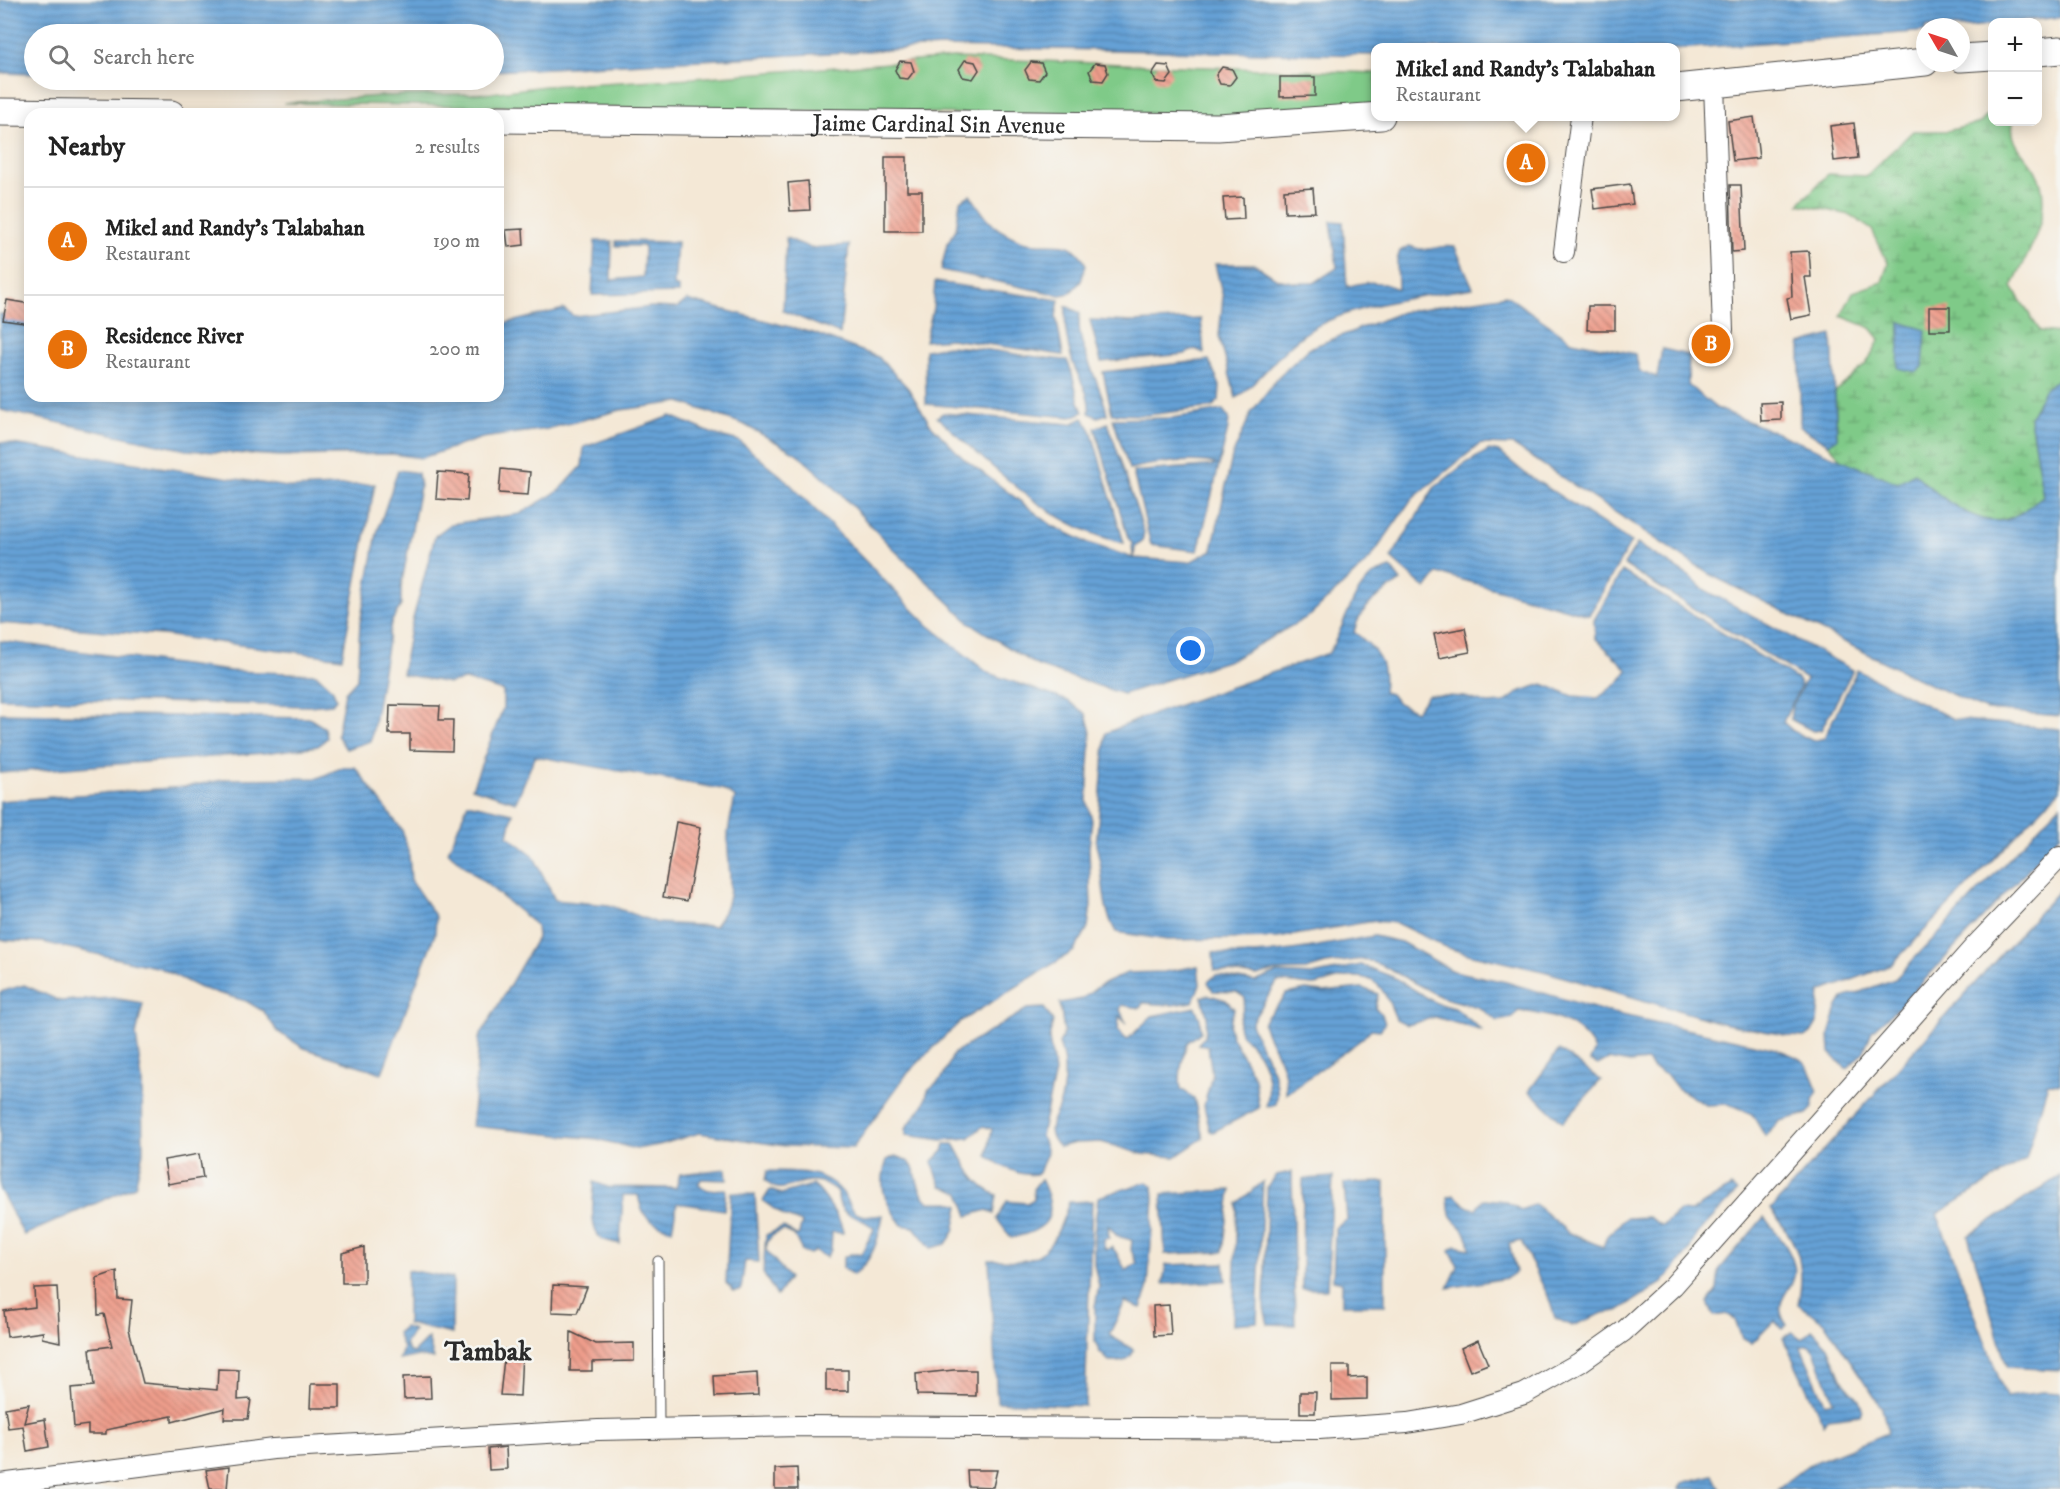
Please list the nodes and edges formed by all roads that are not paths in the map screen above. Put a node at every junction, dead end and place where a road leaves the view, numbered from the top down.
1 (2060, 50) edge
2 (2042, 52) edge
3 (1988, 56) edge
4 (1970, 57) edge
5 (1916, 63) edge
6 (1714, 85) junction
7 (1680, 88) edge
8 (0, 112) edge
9 (24, 112) edge
10 (1371, 118) edge
11 (504, 119) edge
12 (1580, 121) edge
13 (1564, 252) dead end
14 (1723, 330) dead end
15 (2060, 857) edge
16 (658, 1261) dead end
17 (659, 1428) junction
18 (0, 1484) edge

1 - 2 main road
3 - 4 main road
5 - 6 main road
6 - 7 main road
6 - 14 street
8 - 9 main road
10 - 11 main road, Jaime Cardinal Sin Avenue
12 - 13 street
15 - 17 street
16 - 17 lane
17 - 18 street

